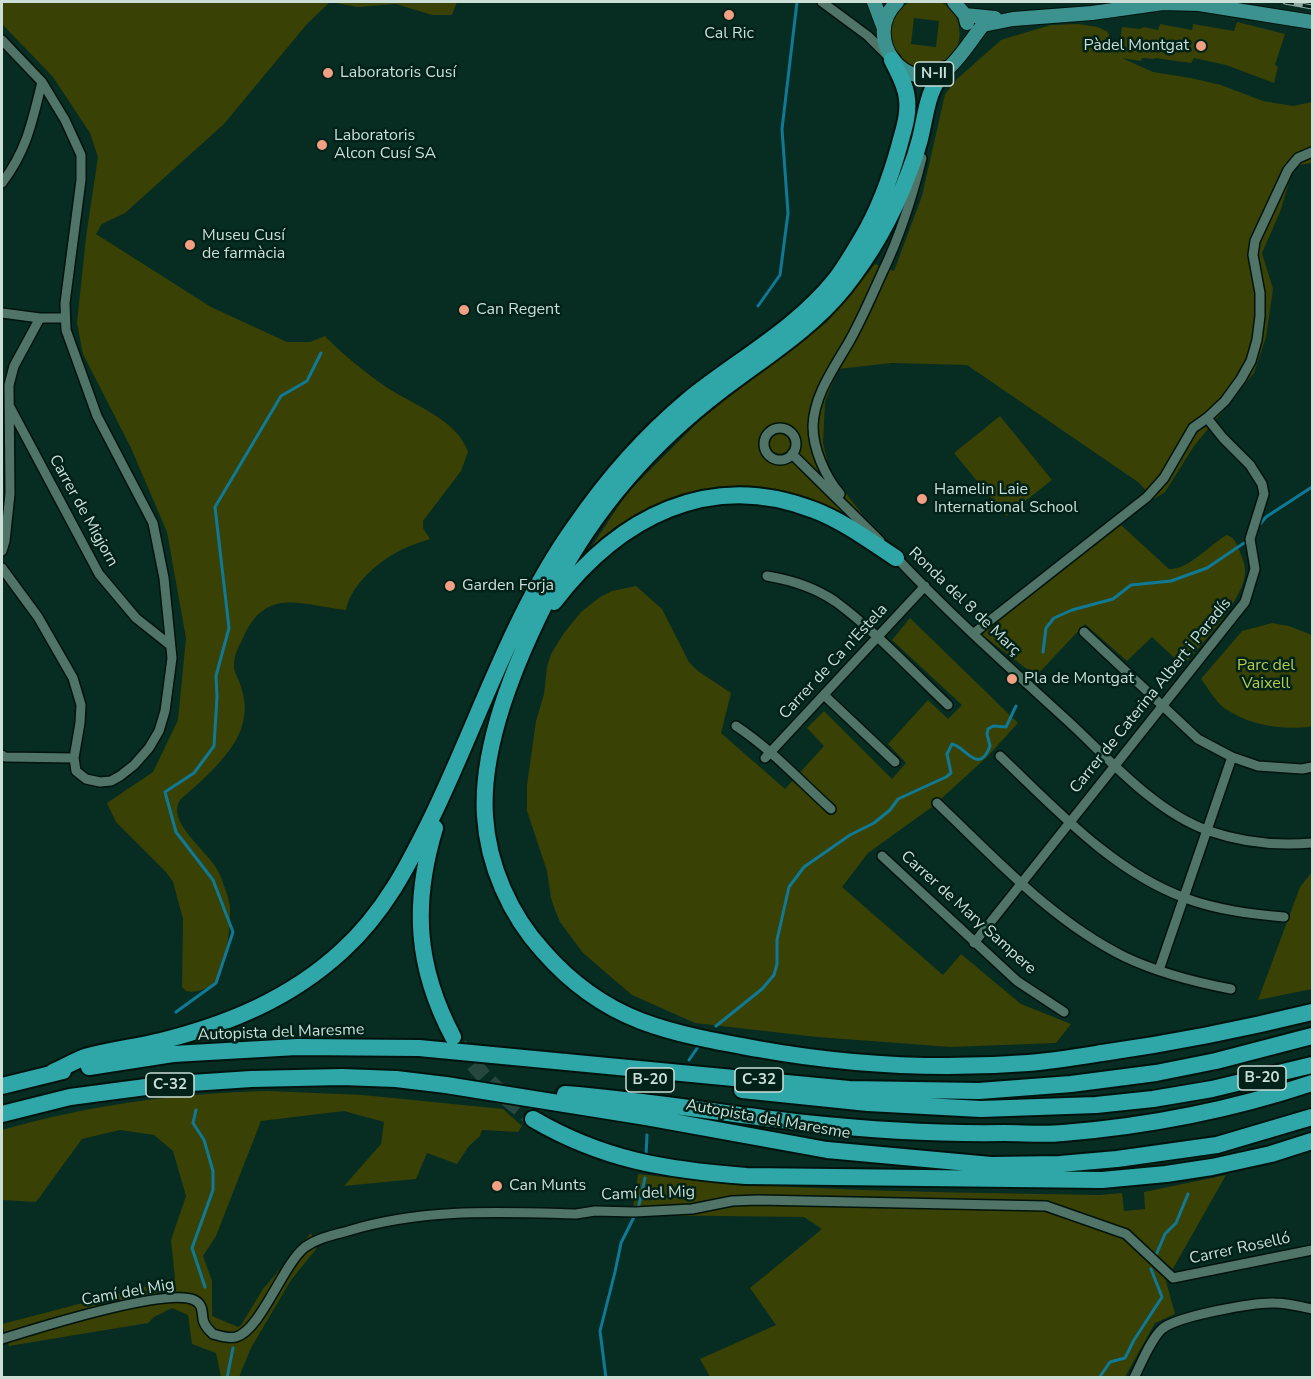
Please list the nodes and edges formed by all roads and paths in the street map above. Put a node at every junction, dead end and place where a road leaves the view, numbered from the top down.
1 (822, 2) edge
2 (874, 2) edge
3 (897, 2) edge
4 (954, 2) edge
5 (965, 15) junction
6 (1013, 20) junction
7 (1312, 22) edge
8 (883, 26) junction
9 (868, 36) junction
10 (2, 40) edge
11 (884, 41) junction
12 (968, 43) junction
13 (892, 60) junction
14 (945, 70) junction
15 (42, 82) junction
16 (926, 111) junction
17 (1312, 152) edge
18 (2, 181) edge
19 (2, 313) edge
20 (40, 318) junction
21 (64, 318) junction
22 (10, 407) junction
23 (1208, 418) junction
24 (792, 454) dead end
25 (2, 463) edge
26 (11, 468) junction
27 (862, 521) junction
28 (2, 551) edge
29 (897, 558) junction
30 (2, 568) edge
31 (767, 576) dead end
32 (926, 586) junction
33 (532, 631) junction
34 (1084, 632) dead end
35 (974, 633) junction
36 (877, 638) junction
37 (170, 645) junction
38 (824, 695) junction
39 (948, 705) dead end
40 (1161, 707) junction
41 (736, 726) dead end
42 (2, 755) edge
43 (768, 755) junction
44 (1000, 756) dead end
45 (1232, 757) junction
46 (74, 758) junction
47 (895, 762) dead end
48 (1115, 765) junction
49 (1312, 767) edge
50 (448, 784) junction
51 (937, 803) dead end
52 (831, 809) dead end
53 (1070, 822) junction
54 (1208, 831) junction
55 (1312, 843) edge
56 (882, 856) dead end
57 (1021, 883) junction
58 (1184, 898) junction
59 (1284, 917) dead end
60 (974, 943) junction
61 (1159, 970) junction
62 (1231, 988) dead end
63 (1312, 1003) edge
64 (1064, 1012) dead end
65 (1312, 1012) edge
66 (1312, 1036) edge
67 (453, 1037) tunnel mouth
68 (1196, 1038) junction
69 (363, 1048) junction
70 (1312, 1065) edge
71 (53, 1072) junction
72 (1312, 1083) edge
73 (446, 1085) junction
74 (2, 1086) edge
75 (2, 1114) edge
76 (1312, 1117) edge
77 (533, 1119) tunnel mouth
78 (1312, 1142) edge
79 (964, 1164) junction
80 (1063, 1180) junction
81 (1312, 1250) edge
82 (1173, 1278) joint
83 (1312, 1309) edge
84 (2, 1339) edge
85 (1134, 1377) edge

1 - 9 street
2 - 8 main road, N-II
3 - 8 main road
4 - 5 main road
5 - 6 main road, N-II
5 - 12 main road, N-II
6 - 7 main road, N-II
6 - 12 main road, N-II
8 - 11 main road, N-II
9 - 11 street
9 - 13 street
10 - 15 street
11 - 13 main road, N-II
12 - 14 main road, N-II
13 - 14 main road, N-II
13 - 50 highway
14 - 16 highway
15 - 18 street
15 - 21 street
16 - 27 street
16 - 33 highway
17 - 23 street
19 - 20 street
20 - 21 street
20 - 22 street
21 - 37 street
22 - 26 street
22 - 37 street, Carrer de Migjorn
23 - 35 street
23 - 40 street, Carrer de Caterina Albert i Paradís
24 - 27 street, Ronda del 8 de Març
25 - 26 street
26 - 28 street
27 - 29 street, Ronda del 8 de Març
29 - 32 street, Ronda del 8 de Març
29 - 33 highway
30 - 46 street
31 - 36 street
32 - 35 street, Ronda del 8 de Març
32 - 36 street, Carrer de Ca n'Estela
33 - 68 highway
34 - 40 street
35 - 48 street, Ronda del 8 de Març
36 - 38 street, Carrer de Ca n'Estela
36 - 39 street
37 - 46 street
38 - 43 street, Carrer de Ca n'Estela
38 - 47 street
40 - 45 street
40 - 48 street, Carrer de Caterina Albert i Paradís
41 - 43 street
42 - 46 street
43 - 52 street
44 - 53 street
45 - 49 street
45 - 54 street
48 - 53 street, Carrer de Caterina Albert i Paradís
48 - 54 street, Ronda del 8 de Març
50 - 67 highway
50 - 71 highway
51 - 57 street
53 - 57 street, Carrer de Caterina Albert i Paradís
53 - 58 street
54 - 55 street, Ronda del 8 de Març
54 - 58 street
56 - 60 street, Carrer de Mary Sampere
57 - 60 street, Carrer de Caterina Albert i Paradís
57 - 61 street
58 - 59 street
58 - 61 street
60 - 64 street, Carrer de Mary Sampere
61 - 62 street
63 - 68 highway
65 - 68 highway
66 - 69 highway, Autopista del Maresme / C-32
69 - 70 highway, B-20
69 - 71 highway, Autopista del Maresme / C-32
71 - 74 highway, Autopista del Maresme / C-32
72 - 73 highway, B-20
73 - 75 highway, Autopista del Maresme / C-32
73 - 79 highway, Autopista del Maresme / C-32
76 - 79 highway, Autopista del Maresme / C-32
77 - 80 highway
78 - 80 highway
79 - 80 highway
81 - 82 street, Carrer Roselló
82 - 84 street, Camí del Mig
83 - 85 street

